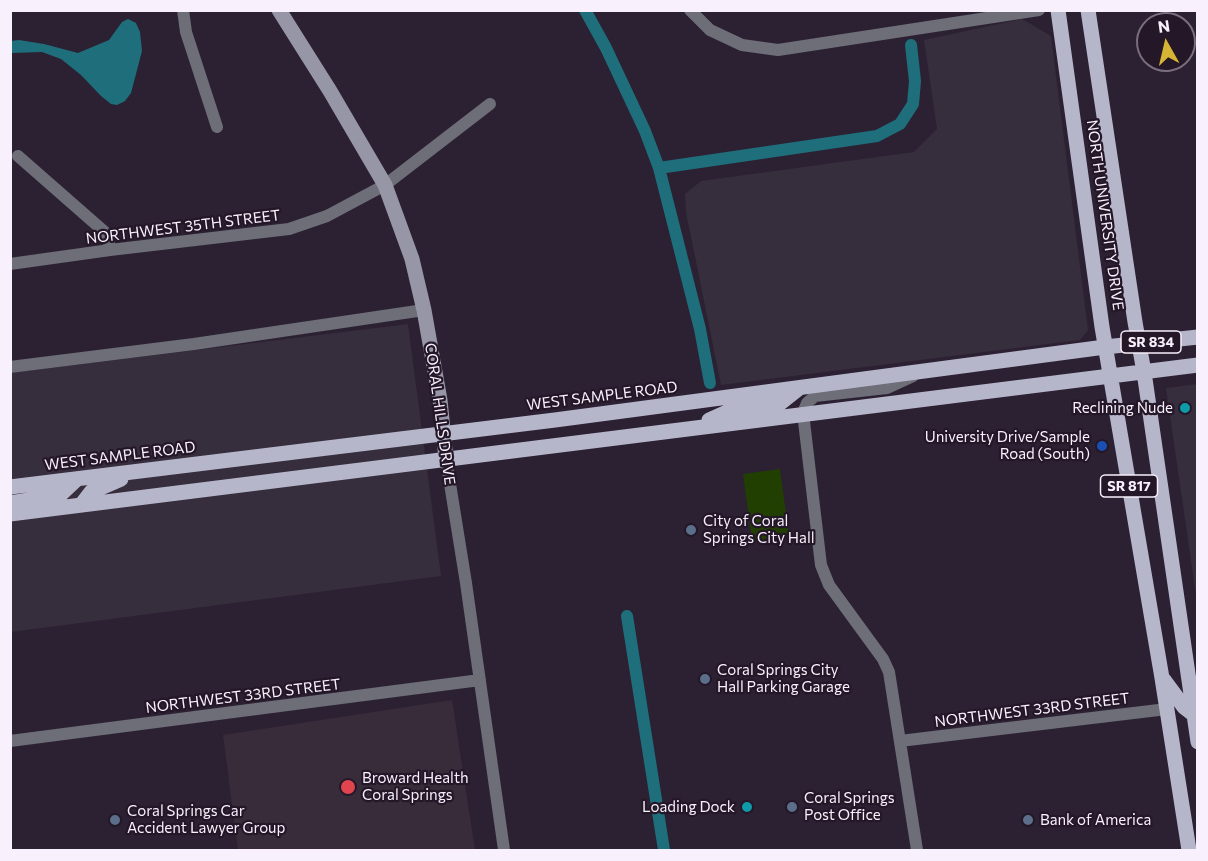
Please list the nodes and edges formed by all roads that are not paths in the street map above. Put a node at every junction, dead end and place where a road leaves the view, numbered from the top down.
1 (183, 10) edge
2 (279, 10) edge
3 (690, 10) edge
4 (1039, 10) edge
5 (1058, 10) edge
6 (1083, 10) edge
7 (1090, 11) edge
8 (490, 104) dead end
9 (217, 128) dead end
10 (18, 156) dead end
11 (385, 185) junction
12 (110, 250) junction
13 (10, 264) edge
14 (424, 310) junction
15 (1197, 337) edge
16 (1139, 344) junction
17 (1105, 347) junction
18 (1197, 365) edge
19 (10, 367) edge
20 (1144, 372) junction
21 (920, 373) junction
22 (1110, 375) junction
23 (799, 389) junction
24 (803, 413) junction
25 (696, 427) junction
26 (444, 433) junction
27 (446, 459) junction
28 (140, 471) junction
29 (77, 479) junction
30 (10, 488) edge
31 (10, 503) edge
32 (81, 505) junction
33 (10, 514) edge
34 (1162, 678) junction
35 (480, 680) junction
36 (1167, 709) junction
37 (1193, 714) junction
38 (1197, 738) edge
39 (10, 741) edge
40 (900, 741) junction
41 (504, 850) edge
42 (917, 850) edge
43 (1188, 850) edge

1 - 9 street
2 - 11 street, CORAL HILLS DRIVE
3 - 4 street
5 - 17 main road, NORTH UNIVERSITY DRIVE
6 - 7 street
7 - 16 main road, NORTH UNIVERSITY DRIVE
8 - 11 street, NORTHWEST 35TH STREET
10 - 12 street
11 - 12 street, NORTHWEST 35TH STREET
11 - 14 street, CORAL HILLS DRIVE
12 - 13 street, NORTHWEST 35TH STREET
14 - 19 street
14 - 26 street, CORAL HILLS DRIVE
15 - 16 main road, WEST SAMPLE ROAD / SR 834
16 - 17 main road, WEST SAMPLE ROAD / SR 834
16 - 20 main road, NORTH UNIVERSITY DRIVE
17 - 21 main road, WEST SAMPLE ROAD
17 - 22 main road, NORTH UNIVERSITY DRIVE / SR 817
18 - 20 main road, SR 834
20 - 22 main road
20 - 37 main road, NORTH UNIVERSITY DRIVE / SR 817
21 - 23 main road, WEST SAMPLE ROAD
21 - 24 street
22 - 24 main road
22 - 34 main road, NORTH UNIVERSITY DRIVE / SR 817
23 - 25 main road
23 - 26 main road, WEST SAMPLE ROAD
24 - 25 main road
24 - 40 street
25 - 27 main road
26 - 27 street, CORAL HILLS DRIVE
26 - 28 main road, WEST SAMPLE ROAD
27 - 32 main road
27 - 35 street, CORAL HILLS DRIVE
28 - 29 main road, WEST SAMPLE ROAD
28 - 32 main road
29 - 30 main road, WEST SAMPLE ROAD
29 - 31 main road
32 - 33 main road
34 - 36 main road, NORTH UNIVERSITY DRIVE / SR 817
34 - 37 main road
35 - 39 street, NORTHWEST 33RD STREET
35 - 41 street, CORAL HILLS DRIVE
36 - 38 main road
36 - 40 street, NORTHWEST 33RD STREET
36 - 43 main road, NORTH UNIVERSITY DRIVE / SR 817
37 - 38 main road, NORTH UNIVERSITY DRIVE / SR 817
40 - 42 street

